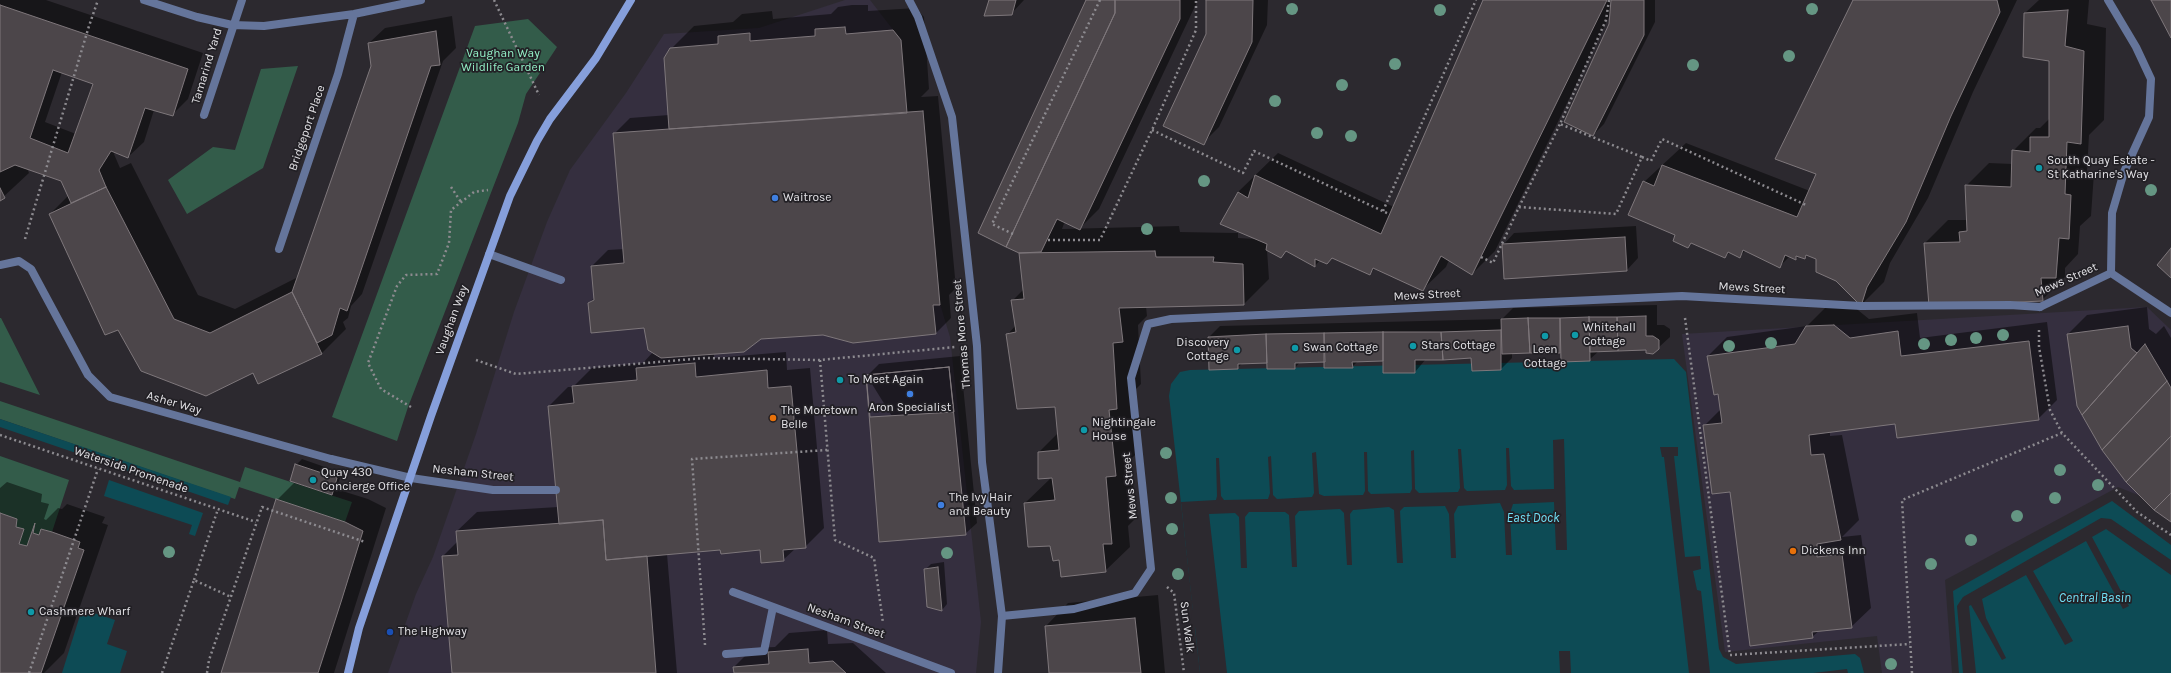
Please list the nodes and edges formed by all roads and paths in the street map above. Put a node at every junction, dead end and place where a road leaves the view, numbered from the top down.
1 (98, 0) edge
2 (144, 0) edge
3 (242, 0) edge
4 (421, 0) edge
5 (494, 0) edge
6 (631, 0) edge
7 (909, 0) edge
8 (1100, 0) edge
9 (1196, 0) edge
10 (1476, 0) edge
11 (1609, 0) edge
12 (2108, 0) edge
13 (354, 14) junction
14 (232, 25) junction
15 (204, 115) dead end
16 (550, 119) junction
17 (1560, 124) junction
18 (1152, 130) junction
19 (1642, 157) junction
20 (451, 187) dead end
21 (510, 196) junction
22 (461, 202) junction
23 (1806, 205) dead end
24 (1519, 207) junction
25 (1383, 212) junction
26 (1389, 214) dead end
27 (1013, 234) dead end
28 (1048, 240) dead end
29 (279, 249) dead end
30 (489, 254) junction
31 (1481, 257) dead end
32 (19, 261) junction
33 (0, 265) edge
34 (2111, 273) junction
35 (561, 280) dead end
36 (1682, 296) junction
37 (2040, 307) junction
38 (2171, 313) edge
39 (977, 346) junction
40 (476, 360) dead end
41 (820, 360) junction
42 (432, 416) junction
43 (2062, 433) junction
44 (0, 435) edge
45 (827, 450) junction
46 (98, 469) junction
47 (411, 478) junction
48 (556, 490) dead end
49 (218, 509) junction
50 (256, 522) junction
51 (2171, 535) edge
52 (360, 541) dead end
53 (1151, 569) junction
54 (194, 580) junction
55 (733, 592) dead end
56 (231, 597) junction
57 (773, 607) junction
58 (1002, 616) junction
59 (703, 628) dead end
60 (1910, 644) junction
61 (887, 648) junction
62 (726, 654) dead end
63 (29, 673) edge
64 (162, 673) edge
65 (207, 673) edge
66 (348, 673) edge
67 (951, 673) edge
68 (998, 673) edge
69 (1184, 673) edge
70 (1912, 673) edge

1 - 32 path
2 - 14 street
3 - 14 street, Tamarind Yard
4 - 13 street
5 - 16 path
6 - 16 street, Vaughan Way
7 - 39 street, Thomas More Street
8 - 27 path
9 - 18 path
10 - 25 path
11 - 17 path
12 - 34 street
13 - 14 street
13 - 29 street, Bridgeport Place
14 - 15 street, Tamarind Yard
16 - 21 street, Vaughan Way
17 - 19 path
17 - 24 path
18 - 25 path
18 - 28 path
19 - 23 path
19 - 24 path
20 - 22 path
21 - 22 path
21 - 30 street, Vaughan Way
22 - 42 path
24 - 31 path
25 - 26 path
30 - 35 street
30 - 42 street, Vaughan Way
32 - 33 street
32 - 47 street, Asher Way
34 - 37 street, Mews Street
34 - 38 street
36 - 37 street, Mews Street
36 - 53 street, Mews Street
36 - 60 path
37 - 43 path
39 - 41 path
39 - 58 street, Thomas More Street
40 - 41 path
41 - 45 path
42 - 47 street, Vaughan Way
43 - 51 path
43 - 60 path
44 - 46 path, Waterside Promenade
45 - 59 path
45 - 61 path
46 - 49 path, Waterside Promenade
46 - 63 path
47 - 48 street, Nesham Street
47 - 66 street, Vaughan Way
49 - 50 path, Waterside Promenade
49 - 54 path
50 - 52 path
50 - 56 path
53 - 58 street
53 - 69 path, Sun Walk
54 - 56 path
54 - 64 path
55 - 57 street, Nesham Street
56 - 65 path
57 - 61 street, Nesham Street
57 - 62 street
58 - 68 street, Thomas More Street
60 - 70 path
61 - 67 street, Nesham Street

